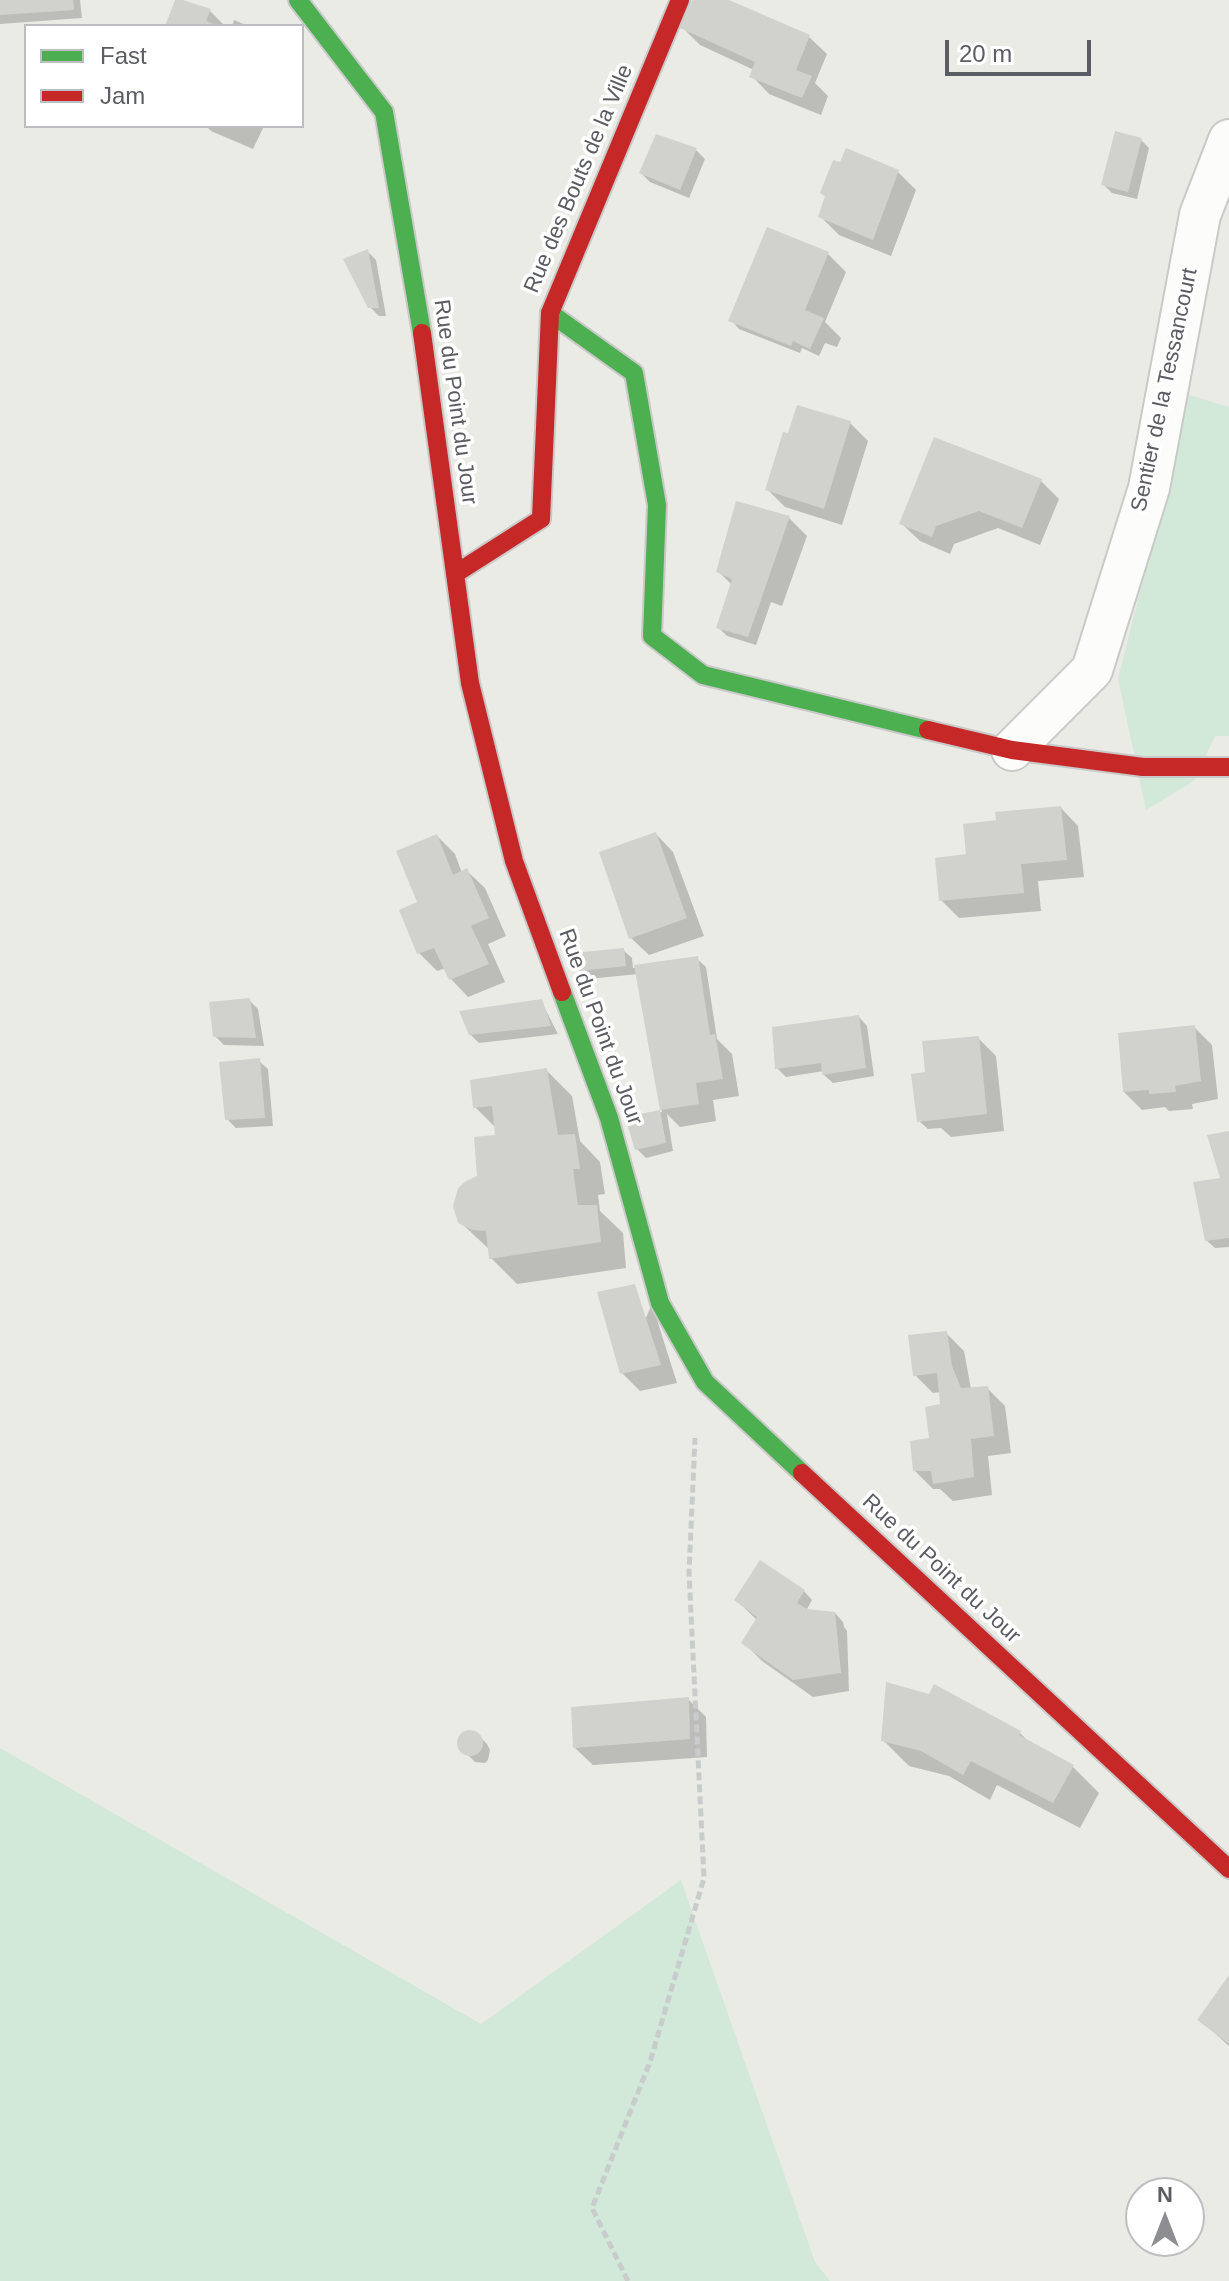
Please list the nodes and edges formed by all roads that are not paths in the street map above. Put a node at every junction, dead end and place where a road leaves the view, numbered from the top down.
1 (298, 0) edge
2 (680, 0) edge
3 (1229, 140) edge
4 (550, 313) junction
5 (455, 574) junction
6 (1012, 750) junction
7 (1229, 767) edge
8 (1229, 1869) edge

1 - 5 street, Rue du Point du Jour
2 - 4 street, Rue des Bouts de la Ville
3 - 6 street, Sentier de la Tessancourt
4 - 5 street, Rue des Bouts de la Ville
4 - 6 street
5 - 8 street, Rue du Point du Jour
6 - 7 street

